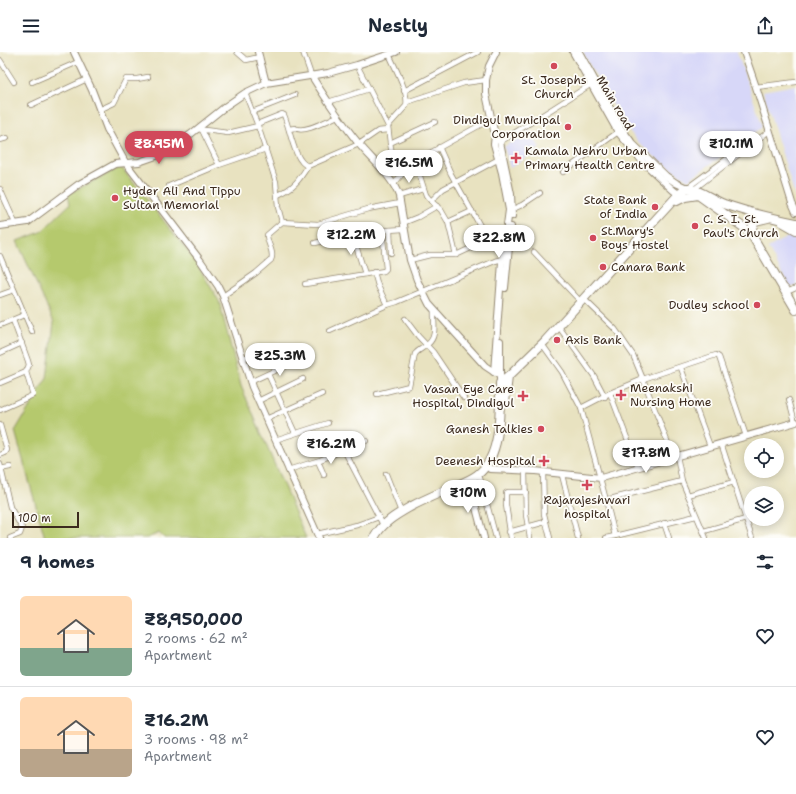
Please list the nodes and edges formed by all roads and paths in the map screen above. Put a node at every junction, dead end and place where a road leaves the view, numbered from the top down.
1 (74, 52) edge
2 (237, 52) edge
3 (303, 52) edge
4 (374, 52) edge
5 (396, 52) edge
6 (478, 52) edge
7 (496, 52) edge
8 (573, 52) edge
9 (579, 52) edge
10 (744, 52) edge
11 (260, 54) edge
12 (389, 54) junction
13 (376, 59) junction
14 (0, 60) edge
15 (78, 62) junction
16 (358, 65) junction
17 (312, 75) junction
18 (148, 77) dead end
19 (86, 79) junction
20 (486, 80) junction
21 (14, 82) dead end
22 (32, 82) dead end
23 (796, 82) edge
24 (266, 83) junction
25 (593, 83) junction
26 (756, 87) junction
27 (369, 89) junction
28 (404, 91) junction
29 (245, 93) junction
30 (295, 95) dead end
31 (328, 102) junction
32 (407, 102) junction
33 (31, 105) dead end
34 (99, 110) junction
35 (252, 112) junction
36 (338, 116) junction
37 (491, 119) junction
38 (435, 122) dead end
39 (258, 125) junction
40 (388, 128) junction
41 (200, 129) junction
42 (289, 129) junction
43 (769, 130) junction
44 (618, 132) junction
45 (495, 135) junction
46 (7, 138) dead end
47 (0, 140) edge
48 (500, 142) junction
49 (390, 143) junction
50 (359, 144) junction
51 (439, 147) junction
52 (266, 149) junction
53 (497, 160) junction
54 (415, 161) junction
55 (125, 162) junction
56 (410, 164) junction
57 (219, 165) junction
58 (308, 166) junction
59 (395, 168) junction
60 (384, 171) junction
61 (564, 172) dead end
62 (455, 181) junction
63 (394, 184) junction
64 (169, 186) dead end
65 (690, 188) junction
66 (0, 189) edge
67 (423, 189) junction
68 (540, 193) dead end
69 (278, 195) junction
70 (399, 196) junction
71 (682, 196) junction
72 (431, 201) junction
73 (400, 203) junction
74 (437, 206) junction
75 (513, 209) junction
76 (472, 211) junction
77 (796, 212) edge
78 (771, 218) junction
79 (282, 222) junction
80 (448, 222) junction
81 (796, 223) edge
82 (16, 225) junction
83 (0, 226) edge
84 (404, 226) junction
85 (382, 230) junction
86 (390, 230) junction
87 (796, 230) edge
88 (750, 232) junction
89 (506, 233) junction
90 (355, 234) junction
91 (488, 240) junction
92 (314, 243) dead end
93 (534, 252) dead end
94 (391, 253) dead end
95 (456, 255) junction
96 (0, 256) edge
97 (502, 259) junction
98 (410, 260) junction
99 (771, 267) junction
100 (374, 272) junction
101 (364, 274) junction
102 (304, 284) dead end
103 (796, 288) edge
104 (14, 290) junction
105 (422, 291) junction
106 (0, 295) edge
107 (223, 296) junction
108 (583, 301) junction
109 (387, 304) junction
110 (434, 310) junction
111 (796, 310) edge
112 (24, 315) junction
113 (405, 319) dead end
114 (13, 320) junction
115 (0, 325) edge
116 (559, 327) junction
117 (330, 331) dead end
118 (32, 332) dead end
119 (22, 343) junction
120 (542, 344) junction
121 (427, 345) junction
122 (277, 349) dead end
123 (0, 353) edge
124 (243, 358) junction
125 (306, 360) dead end
126 (682, 366) junction
127 (26, 372) junction
128 (268, 374) junction
129 (303, 379) dead end
130 (500, 379) junction
131 (643, 379) junction
132 (250, 382) junction
133 (0, 383) edge
134 (276, 392) junction
135 (610, 393) junction
136 (322, 394) dead end
137 (377, 394) dead end
138 (605, 396) junction
139 (464, 398) dead end
140 (789, 400) dead end
141 (258, 401) junction
142 (581, 408) junction
143 (0, 410) edge
144 (286, 410) junction
145 (266, 419) junction
146 (796, 422) edge
147 (328, 423) dead end
148 (0, 425) edge
149 (295, 433) junction
150 (2, 436) edge
151 (746, 436) junction
152 (275, 440) junction
153 (366, 441) dead end
154 (721, 443) junction
155 (710, 446) junction
156 (344, 450) junction
157 (0, 455) edge
158 (675, 456) junction
159 (318, 461) junction
160 (10, 467) dead end
161 (638, 467) junction
162 (0, 468) edge
163 (490, 469) junction
164 (288, 470) junction
165 (525, 471) junction
166 (543, 472) junction
167 (386, 474) dead end
168 (324, 475) dead end
169 (562, 475) junction
170 (480, 478) junction
171 (601, 478) junction
172 (682, 481) junction
173 (734, 482) junction
174 (470, 485) junction
175 (526, 492) junction
176 (688, 495) junction
177 (606, 500) junction
178 (401, 512) junction
179 (744, 513) edge
180 (696, 516) junction
181 (744, 520) edge
182 (381, 521) junction
183 (545, 522) junction
184 (664, 523) junction
185 (748, 526) edge
186 (528, 527) junction
187 (704, 531) junction
188 (509, 532) junction
189 (318, 536) edge
190 (615, 536) junction
191 (13, 538) edge
192 (374, 538) edge
193 (378, 538) edge
194 (484, 538) edge
195 (496, 538) edge
196 (511, 538) edge
197 (530, 538) edge
198 (550, 538) edge
199 (578, 538) edge
200 (606, 538) edge
201 (669, 538) edge
202 (706, 538) edge
203 (752, 538) edge

1 - 15 main road
2 - 11 street
3 - 17 street
4 - 13 street
5 - 12 main road
6 - 28 street
7 - 20 main road
8 - 25 main road, Main road
9 - 25 main road, Main road
10 - 26 main road
11 - 24 main road
12 - 13 main road
12 - 28 street
13 - 16 main road
14 - 21 street
15 - 19 main road
15 - 22 street
16 - 17 main road
16 - 27 street
17 - 24 main road
17 - 31 main road
18 - 34 street
19 - 33 street
19 - 34 main road
20 - 32 street
20 - 37 main road
23 - 26 street
24 - 29 main road
25 - 44 main road, Main road
25 - 48 street
25 - 65 main road, Main road
26 - 43 main road
27 - 31 street
27 - 40 street
28 - 32 street
29 - 35 street
29 - 41 main road
30 - 35 street
31 - 36 main road
32 - 40 street
34 - 55 main road
35 - 39 street
36 - 42 street
36 - 50 main road
37 - 45 main road
37 - 51 street
38 - 49 street
39 - 41 street
39 - 42 street
39 - 52 street
40 - 49 street
40 - 50 street
41 - 55 main road
41 - 57 street
42 - 58 street
43 - 65 street
43 - 77 main road
44 - 61 street
44 - 71 main road, Main road
45 - 48 main road
45 - 53 main road
46 - 47 street
48 - 75 main road
49 - 59 street
50 - 58 street
50 - 60 main road
51 - 54 street
51 - 62 street
52 - 57 street
52 - 69 street
53 - 62 street
53 - 89 main road
54 - 56 street
54 - 67 street
55 - 82 main road
55 - 107 main road
56 - 59 street
56 - 63 street
57 - 64 street
58 - 69 street
59 - 60 street
60 - 63 main road
62 - 72 street
62 - 76 street
63 - 70 main road
65 - 71 highway
65 - 78 highway
66 - 82 street
67 - 70 street
67 - 72 street
68 - 75 street
69 - 79 street
70 - 73 main road
71 - 88 highway
71 - 108 highway
72 - 74 street
73 - 79 street
73 - 84 main road
74 - 80 street
74 - 84 street
75 - 130 main road
76 - 80 street
76 - 91 street
78 - 81 highway
78 - 87 highway
78 - 88 highway
79 - 107 street
80 - 95 street
82 - 83 main road
84 - 86 street
84 - 98 main road
85 - 86 street
85 - 90 street
85 - 100 street
86 - 94 street
88 - 99 highway
89 - 91 street
89 - 97 main road
90 - 92 street
90 - 101 street
91 - 95 street
93 - 108 street
95 - 98 street
96 - 104 street
97 - 105 street
97 - 130 main road
98 - 105 main road
99 - 103 street
99 - 111 highway
100 - 101 street
100 - 109 street
101 - 102 street
104 - 106 street
104 - 112 street
105 - 109 street
105 - 110 main road
107 - 124 main road
108 - 116 highway
108 - 131 street
109 - 117 street
110 - 121 street
110 - 130 main road
112 - 114 street
112 - 118 street
113 - 121 street
114 - 115 street
114 - 119 street
116 - 120 highway
116 - 138 street
119 - 123 street
119 - 127 street
120 - 130 highway
120 - 142 street
121 - 137 street
121 - 139 street
122 - 124 street
124 - 132 main road
125 - 128 street
126 - 131 street
126 - 151 street
126 - 155 street
127 - 133 street
127 - 143 street
128 - 132 street
128 - 134 street
129 - 134 street
130 - 163 highway
130 - 178 highway
131 - 135 street
131 - 158 street
132 - 141 main road
134 - 141 street
134 - 144 street
135 - 138 street
135 - 161 street
136 - 144 street
138 - 142 street
140 - 146 street
141 - 145 main road
142 - 171 street
144 - 145 street
144 - 149 street
145 - 152 main road
146 - 151 main road
147 - 149 street
148 - 150 street
149 - 152 street
150 - 157 street
151 - 154 main road
152 - 164 main road
153 - 156 street
154 - 155 main road
154 - 173 street
155 - 158 main road
156 - 159 street
156 - 182 street
158 - 161 main road
158 - 172 street
159 - 164 street
159 - 168 street
160 - 162 street
161 - 171 main road
162 - 191 street
163 - 165 main road
163 - 170 highway
164 - 189 main road
165 - 166 main road
165 - 175 street
166 - 169 main road
166 - 183 street
167 - 178 street
169 - 171 main road
169 - 199 street
170 - 174 highway
170 - 195 street
171 - 177 street
172 - 176 street
172 - 177 street
173 - 176 street
173 - 179 street
174 - 193 highway
174 - 194 main road
175 - 186 street
175 - 188 street
176 - 180 street
177 - 190 street
178 - 182 highway
180 - 184 street
180 - 187 street
181 - 187 street
182 - 189 street
182 - 192 highway
183 - 186 street
183 - 198 street
184 - 190 street
184 - 201 street
185 - 203 street
186 - 188 street
186 - 197 street
187 - 202 street
188 - 196 street
190 - 200 street

